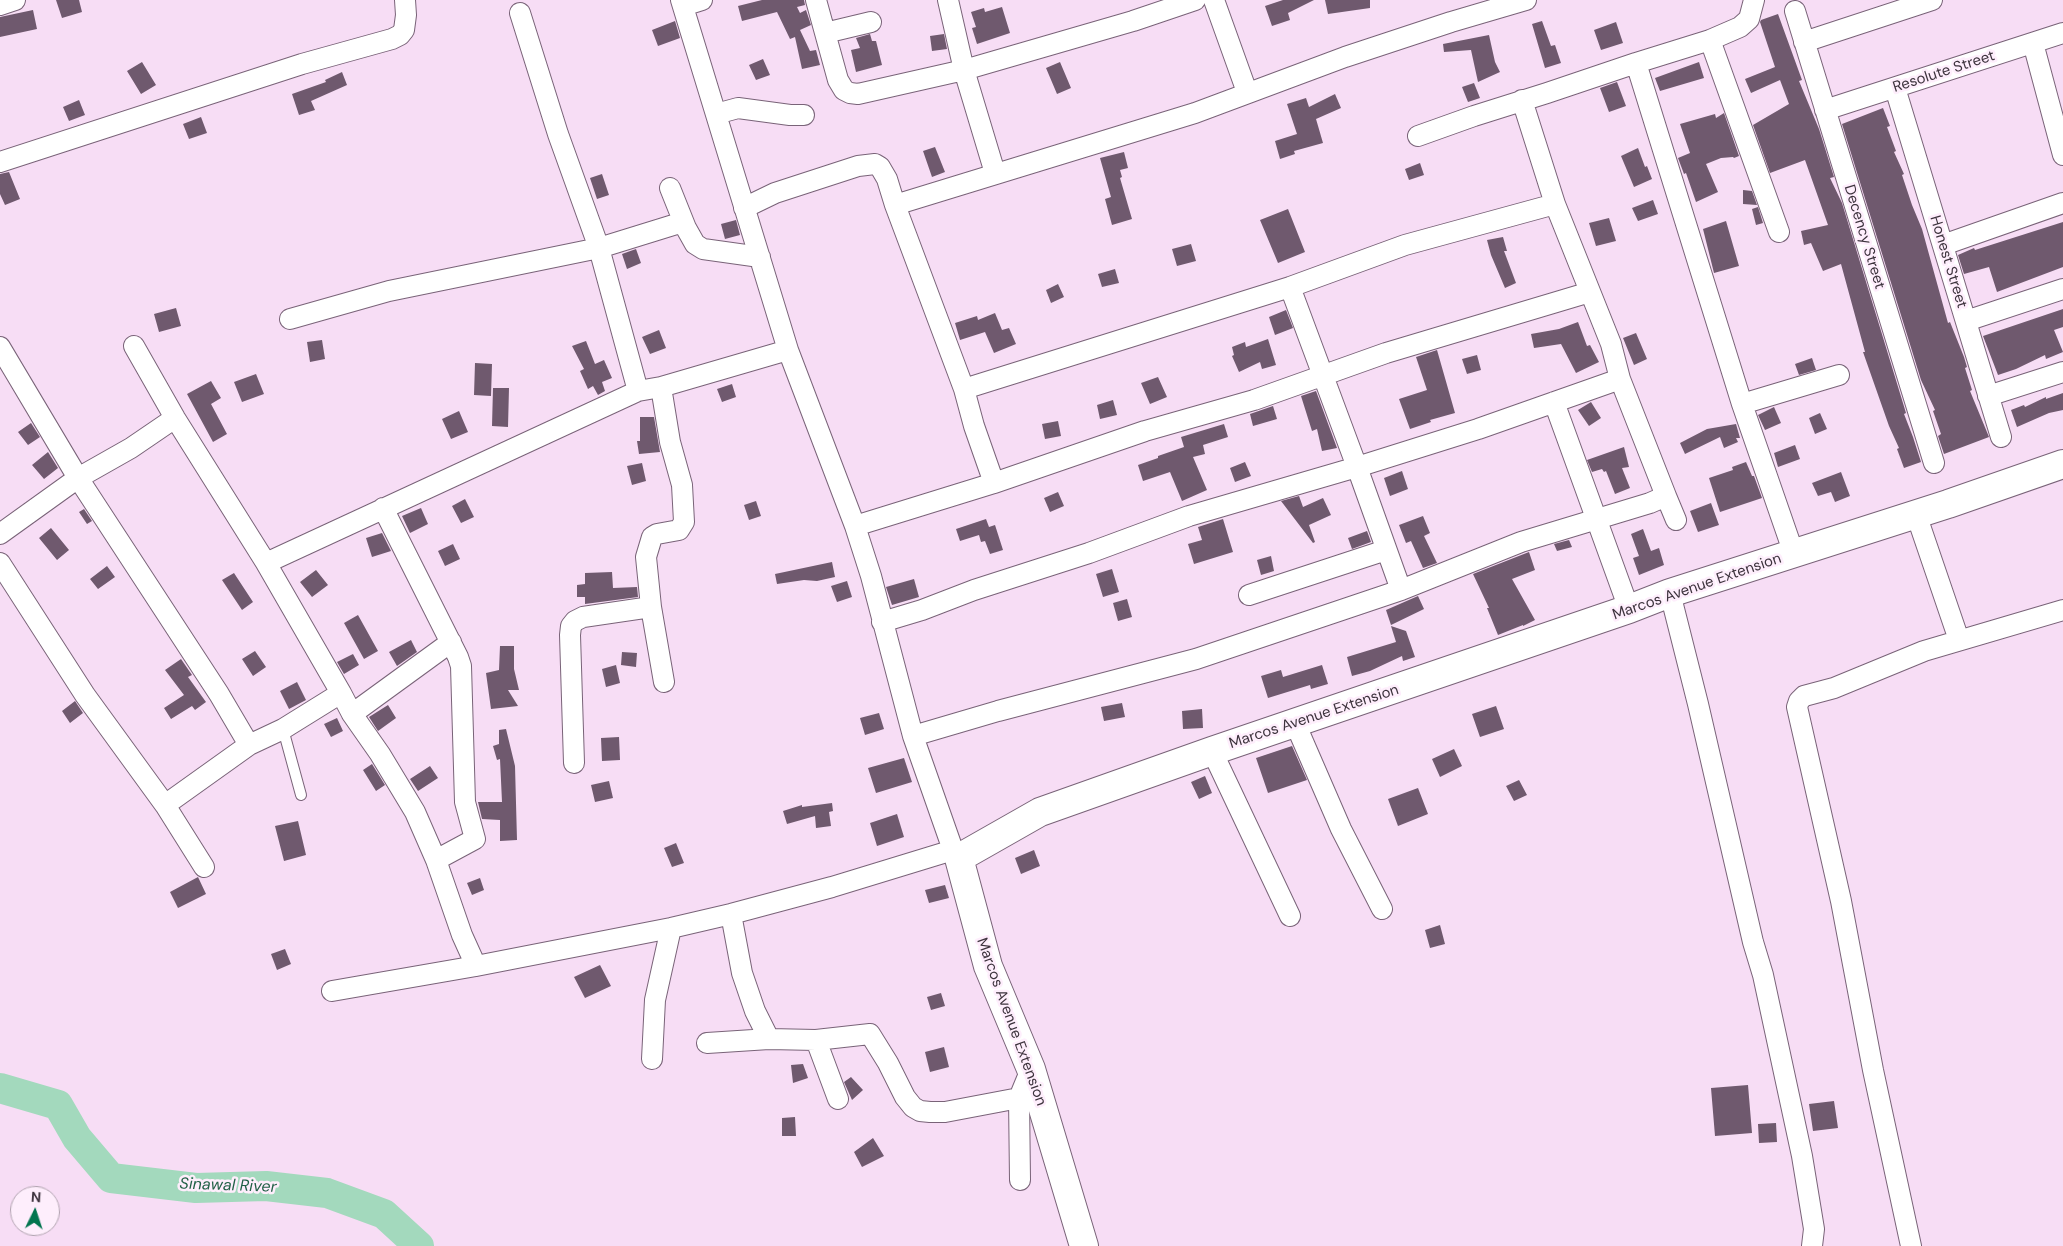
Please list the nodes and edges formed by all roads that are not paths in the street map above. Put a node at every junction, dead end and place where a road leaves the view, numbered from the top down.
1 (14, 0) edge
2 (404, 0) edge
3 (816, 0) edge
4 (948, 0) edge
5 (1195, 0) edge
6 (1214, 0) edge
7 (1526, 0) edge
8 (1754, 0) edge
9 (1932, 0) edge
10 (689, 2) edge
11 (0, 5) edge
12 (1795, 11) dead end
13 (520, 13) dead end
14 (871, 22) dead end
15 (825, 33) junction
16 (2063, 33) edge
17 (1710, 40) junction
18 (1804, 42) junction
19 (2033, 43) junction
20 (1636, 63) junction
21 (964, 70) junction
22 (1895, 88) junction
23 (1247, 92) junction
24 (1522, 100) junction
25 (1825, 110) junction
26 (716, 114) junction
27 (804, 115) dead end
28 (2058, 118) edge
29 (1418, 136) dead end
30 (2063, 155) edge
31 (0, 162) edge
32 (995, 173) junction
33 (670, 188) dead end
34 (2063, 203) edge
35 (1555, 204) junction
36 (895, 205) junction
37 (744, 208) junction
38 (684, 222) junction
39 (1780, 232) dead end
40 (1943, 245) junction
41 (599, 248) junction
42 (760, 258) junction
43 (1290, 287) junction
44 (2063, 289) edge
45 (1590, 292) junction
46 (290, 319) dead end
47 (1966, 321) junction
48 (134, 346) dead end
49 (0, 347) edge
50 (788, 350) junction
51 (2063, 372) edge
52 (1324, 375) junction
53 (1839, 375) dead end
54 (1620, 379) junction
55 (662, 386) junction
56 (964, 389) junction
57 (638, 392) junction
58 (1988, 396) junction
59 (1554, 402) junction
60 (1742, 404) junction
61 (175, 418) junction
62 (2001, 437) dead end
63 (1934, 463) dead end
64 (2063, 464) edge
65 (1357, 467) junction
66 (78, 478) junction
67 (994, 483) junction
68 (1666, 496) junction
69 (383, 508) junction
70 (1916, 514) junction
71 (1595, 518) junction
72 (1676, 520) dead end
73 (855, 526) junction
74 (0, 534) edge
75 (1386, 550) junction
76 (1794, 554) junction
77 (0, 563) edge
78 (266, 563) junction
79 (1401, 590) junction
80 (1670, 594) junction
81 (1249, 595) dead end
82 (651, 607) junction
83 (1629, 610) junction
84 (2063, 610) edge
85 (882, 622) junction
86 (1960, 640) junction
87 (451, 642) junction
88 (664, 682) dead end
89 (341, 693) junction
90 (352, 714) junction
91 (1295, 723) junction
92 (283, 729) junction
93 (913, 736) junction
94 (249, 744) junction
95 (1212, 751) junction
96 (574, 763) dead end
97 (302, 795) dead end
98 (165, 805) junction
99 (956, 854) junction
100 (436, 860) junction
101 (204, 867) dead end
102 (1382, 909) dead end
103 (731, 914) junction
104 (1290, 916) dead end
105 (671, 928) junction
106 (476, 966) junction
107 (332, 991) dead end
108 (769, 1039) junction
109 (816, 1040) junction
110 (706, 1043) dead end
111 (652, 1059) dead end
112 (1031, 1069) junction
113 (1019, 1098) junction
114 (838, 1099) dead end
115 (1020, 1180) dead end
116 (1084, 1246) edge
117 (1812, 1246) edge
118 (1911, 1246) edge

1 - 11 street
2 - 31 street
3 - 15 street
4 - 21 street
5 - 21 street
6 - 23 street
7 - 23 street
8 - 17 street
9 - 18 street
10 - 26 street
12 - 18 street, Decency Street
13 - 41 street
14 - 15 street
15 - 21 street
16 - 19 street, Resolute Street
17 - 20 street
17 - 39 street
18 - 25 street, Decency Street
19 - 22 street, Resolute Street
19 - 28 street
20 - 24 street
20 - 60 street
21 - 32 street
22 - 25 street, Resolute Street
22 - 40 street, Honest Street
23 - 32 street
24 - 29 street
24 - 35 street
25 - 63 street, Decency Street
26 - 27 street
26 - 37 street
28 - 30 street
32 - 36 street
33 - 38 street
34 - 40 street
35 - 43 street
35 - 45 street
36 - 37 street
36 - 56 street
37 - 42 street
38 - 41 street
38 - 42 street
40 - 47 street, Honest Street
41 - 46 street
41 - 57 street
42 - 50 street
43 - 52 street
43 - 56 street
44 - 47 street
45 - 52 street
45 - 54 street
47 - 58 street, Honest Street
48 - 61 street
49 - 66 street
50 - 55 street
50 - 73 street
51 - 58 street
52 - 65 street
52 - 67 street
53 - 60 street
54 - 59 street
54 - 68 street
55 - 57 street
55 - 82 street
56 - 67 street
57 - 69 street
58 - 62 street, Honest Street
59 - 65 street
59 - 71 street
60 - 76 street
61 - 66 street
61 - 78 street
64 - 70 street, Marcos Avenue Extension
65 - 75 street
65 - 85 street
66 - 74 street
66 - 94 street
67 - 73 street
68 - 71 street
68 - 72 street
69 - 78 street
69 - 87 street
70 - 76 street, Marcos Avenue Extension
70 - 86 street
71 - 79 street
71 - 83 street
73 - 85 street
75 - 79 street
75 - 81 street
76 - 80 street, Marcos Avenue Extension
77 - 98 street
78 - 89 street
79 - 93 street
80 - 83 street, Marcos Avenue Extension
80 - 117 street
82 - 88 street
82 - 96 street
83 - 91 street, Marcos Avenue Extension
84 - 86 street
85 - 93 street
86 - 118 street
87 - 90 street
87 - 100 street
89 - 90 street
89 - 92 street
90 - 100 street
91 - 95 street, Marcos Avenue Extension
91 - 102 street
92 - 94 street
92 - 97 lane
93 - 99 street
94 - 98 street
95 - 99 street, Marcos Avenue Extension
95 - 104 street
98 - 101 street
99 - 103 street
99 - 112 street, Marcos Avenue Extension
100 - 106 street
103 - 105 street
103 - 108 street
105 - 106 street
105 - 111 street
106 - 107 street
108 - 109 street
108 - 110 street
109 - 113 street
109 - 114 street
112 - 113 street
112 - 116 street, Marcos Avenue Extension
113 - 115 street

